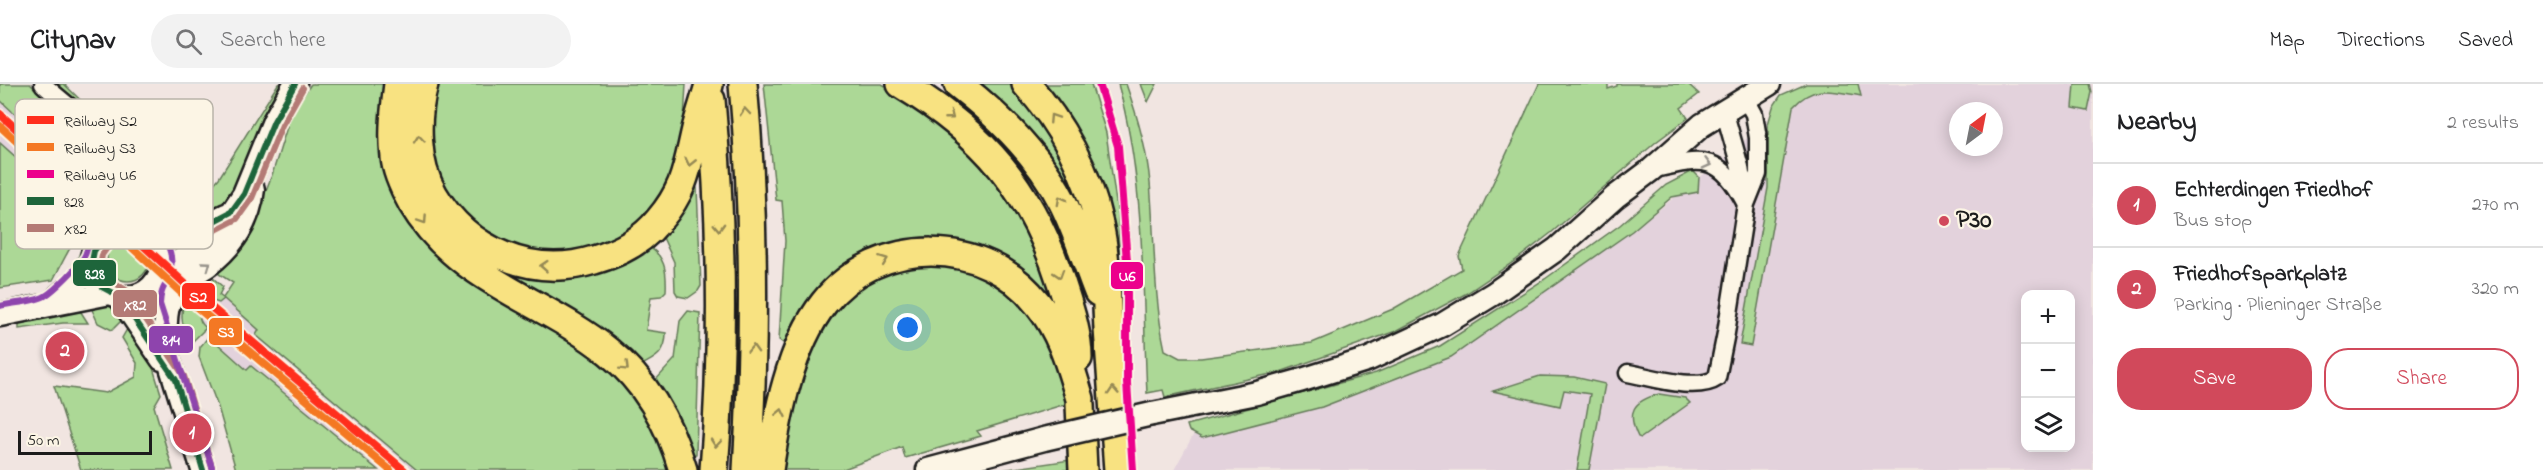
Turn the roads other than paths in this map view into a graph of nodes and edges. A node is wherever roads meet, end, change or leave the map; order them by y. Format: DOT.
graph roads {
  1 [pos="43,84"];
  2 [pos="295,84"];
  3 [pos="398,84"];
  4 [pos="424,84"];
  5 [pos="709,84"];
  6 [pos="743,84"];
  7 [pos="901,84"];
  8 [pos="958,84"];
  9 [pos="1026,84"];
  10 [pos="1769,84"];
  11 [pos="1745,98"];
  12 [pos="60,99"];
  13 [pos="1724,110"];
  14 [pos="1651,170"];
  15 [pos="254,172"];
  16 [pos="1746,204"];
  17 [pos="231,212"];
  18 [pos="213,221"];
  19 [pos="213,239"];
  20 [pos="96,249"];
  21 [pos="158,249"];
  22 [pos="200,249"];
  23 [pos="92,261"];
  24 [pos="156,279"];
  25 [pos="114,295"];
  26 [pos="49,305"];
  27 [pos="1107,312"];
  28 [pos="0,315"];
  29 [pos="166,349"];
  30 [pos="1628,373"];
  31 [pos="176,380"];
  32 [pos="1080,399"];
  33 [pos="203,470"];
  34 [pos="683,470"];
  35 [pos="714,470"];
  36 [pos="747,470"];
  37 [pos="769,470"];
  38 [pos="928,470"];
  39 [pos="1083,470"];
  40 [pos="1118,470"];
  1 -- 12 [label="street"];
  2 -- 15 [label="main road"];
  3 -- 34 [label="highway, one-way"];
  5 -- 4 [label="highway, one-way"];
  5 -- 35 [label="highway, one-way"];
  36 -- 6 [label="highway, one-way"];
  7 -- 32 [label="highway, one-way"];
  27 -- 8 [label="highway, one-way"];
  27 -- 9 [label="highway, one-way"];
  10 -- 11 [label="main road"];
  11 -- 13 [label="main road"];
  11 -- 16 [label="street"];
  13 -- 14 [label="main road"];
  13 -- 16 [label="street"];
  14 -- 16 [label="street, one-way"];
  14 -- 38 [label="main road, bridge"];
  15 -- 17 [label="main road"];
  29 -- 15 [label="main road, one-way"];
  16 -- 30 [label="street"];
  17 -- 18 [label="main road"];
  17 -- 19 [label="main road"];
  20 -- 23 [label="main road"];
  21 -- 24 [label="main road"];
  22 -- 24 [label="main road"];
  23 -- 25 [label="main road"];
  23 -- 26 [label="main road"];
  24 -- 25 [label="main road"];
  24 -- 29 [label="main road"];
  25 -- 26 [label="main road"];
  25 -- 31 [label="main road"];
  26 -- 28 [label="main road"];
  40 -- 27 [label="highway, one-way"];
  29 -- 31 [label="main road"];
  31 -- 33 [label="main road"];
  37 -- 32 [label="highway, one-way"];
  32 -- 39 [label="highway"];
}
